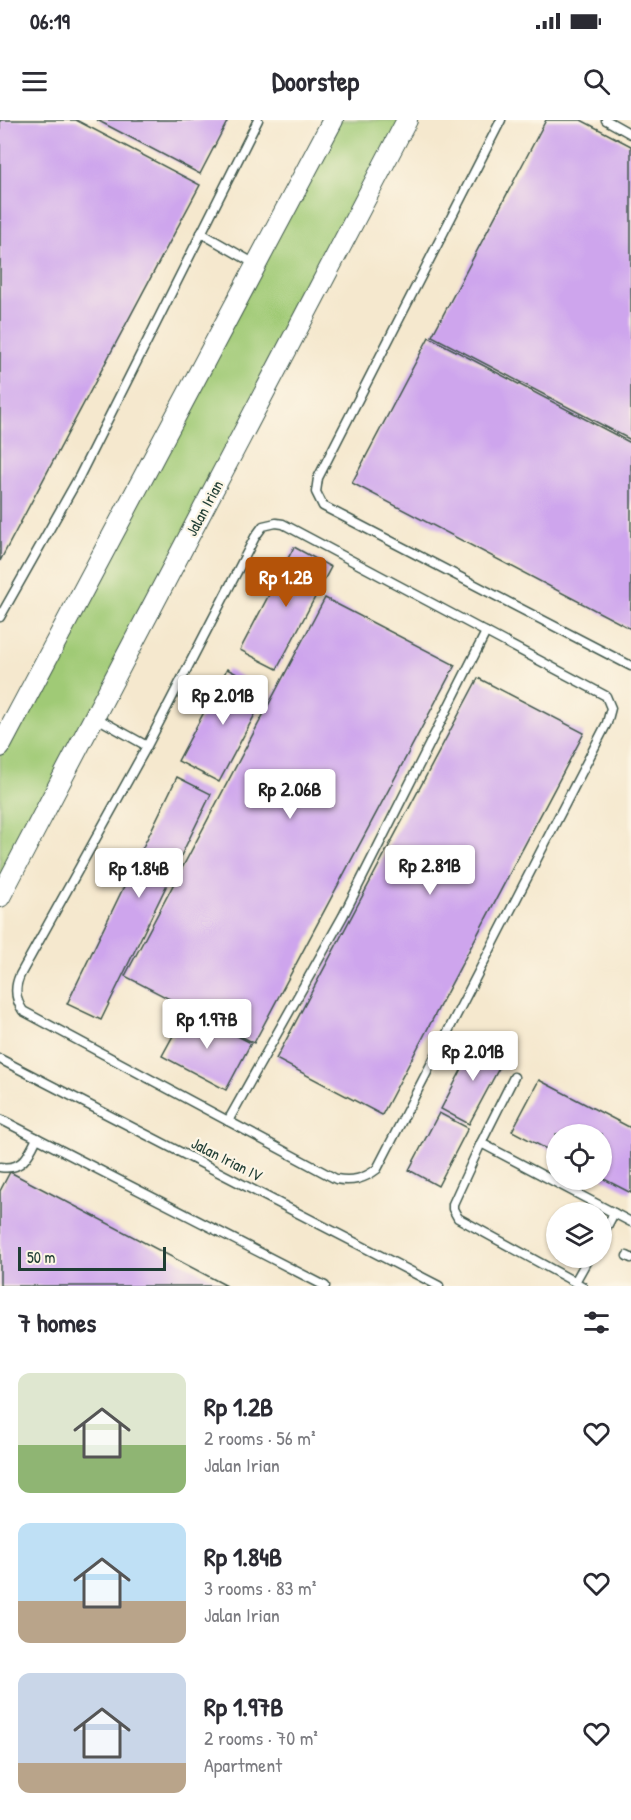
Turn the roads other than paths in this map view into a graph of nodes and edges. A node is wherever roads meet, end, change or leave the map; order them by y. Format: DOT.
graph roads {
  1 [pos="258,120"];
  2 [pos="333,120"];
  3 [pos="407,120"];
  4 [pos="501,120"];
  5 [pos="606,120"];
  6 [pos="631,134"];
  7 [pos="201,233"];
  8 [pos="257,265"];
  9 [pos="0,617"];
  10 [pos="486,632"];
  11 [pos="631,666"];
  12 [pos="95,716"];
  13 [pos="147,746"];
  14 [pos="0,747"];
  15 [pos="0,897"];
  16 [pos="0,1059"];
  17 [pos="514,1077"];
  18 [pos="0,1119"];
  19 [pos="228,1121"];
  20 [pos="37,1138"];
  21 [pos="482,1143"];
  22 [pos="0,1167"];
  23 [pos="614,1213"];
  24 [pos="612,1217"];
  25 [pos="631,1222"];
  26 [pos="585,1268"];
  27 [pos="579,1284"];
  28 [pos="325,1286"];
  29 [pos="440,1286"];
  1 -- 7 [label="lane"];
  2 -- 8 [label="street"];
  3 -- 12 [label="street, Jalan Irian"];
  4 -- 11 [label="lane"];
  5 -- 6 [label="lane"];
  7 -- 8 [label="lane"];
  7 -- 9 [label="lane"];
  8 -- 14 [label="street"];
  10 -- 13 [label="lane"];
  10 -- 19 [label="lane"];
  10 -- 19 [label="lane"];
  12 -- 13 [label="lane"];
  12 -- 15 [label="street, Jalan Irian"];
  13 -- 19 [label="lane"];
  16 -- 29 [label="lane, Jalan Irian IV"];
  17 -- 21 [label="lane"];
  18 -- 20 [label="lane"];
  20 -- 22 [label="lane"];
  20 -- 28 [label="lane"];
  21 -- 23 [label="lane"];
  21 -- 27 [label="lane"];
  23 -- 24 [label="lane"];
  23 -- 25 [label="lane"];
  26 -- 27 [label="lane"];
}
